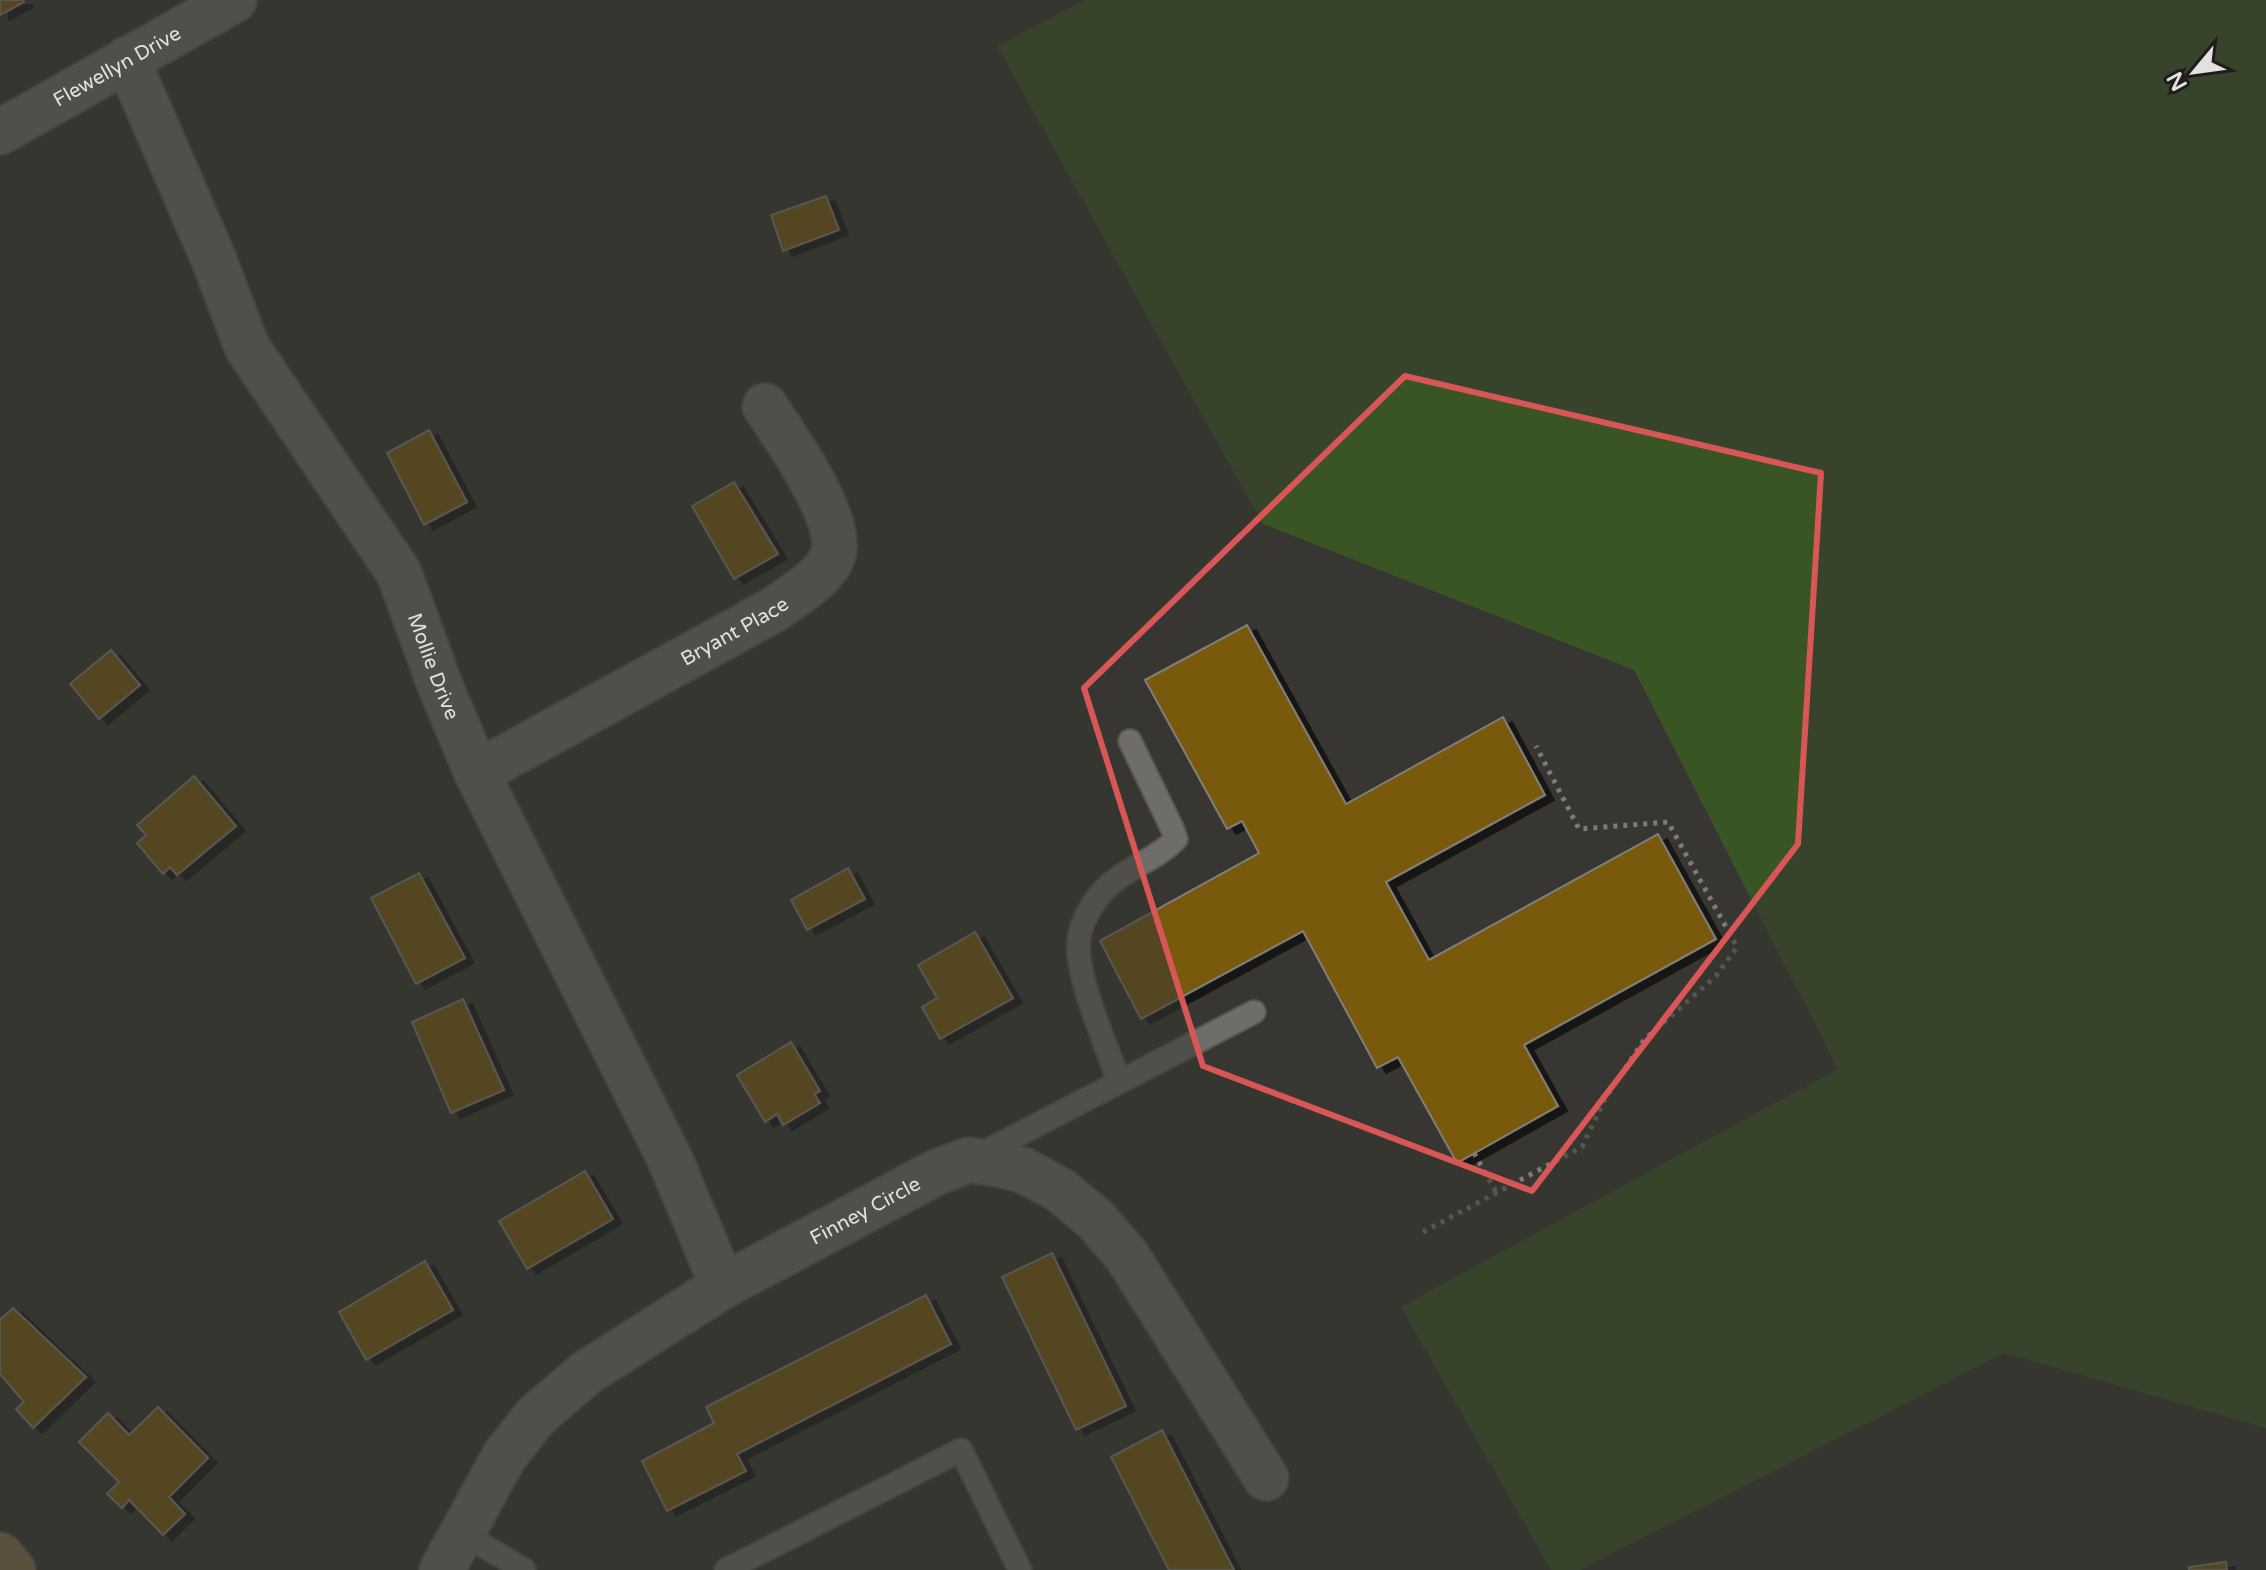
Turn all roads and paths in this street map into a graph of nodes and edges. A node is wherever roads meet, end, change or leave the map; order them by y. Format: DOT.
graph roads {
  1 [pos="234,0"];
  2 [pos="127,59"];
  3 [pos="0,132"];
  4 [pos="765,406"];
  5 [pos="1130,741"];
  6 [pos="1536,746"];
  7 [pos="477,773"];
  8 [pos="1254,1012"];
  9 [pos="1119,1082"];
  10 [pos="1474,1153"];
  11 [pos="969,1160"];
  12 [pos="1496,1192"];
  13 [pos="1423,1232"];
  14 [pos="723,1286"];
  15 [pos="1266,1478"];
  16 [pos="462,1533"];
  17 [pos="0,1555"];
  18 [pos="13,1570"];
  19 [pos="442,1570"];
  20 [pos="524,1570"];
  21 [pos="726,1570"];
  22 [pos="1020,1570"];
  1 -- 2 [label="street, Flewellyn Drive"];
  2 -- 3 [label="street, Flewellyn Drive"];
  2 -- 7 [label="street, Mollie Drive"];
  4 -- 7 [label="street, Bryant Place"];
  5 -- 9 [label="lane"];
  6 -- 12 [label="path"];
  7 -- 14 [label="street, Mollie Drive"];
  8 -- 9 [label="lane"];
  9 -- 11 [label="lane"];
  10 -- 12 [label="path"];
  11 -- 14 [label="street, Finney Circle"];
  11 -- 15 [label="street"];
  12 -- 13 [label="path"];
  14 -- 16 [label="street, Finney Circle"];
  16 -- 19 [label="street, Finney Circle"];
  16 -- 20 [label="lane"];
  17 -- 18 [label="main road"];
  21 -- 22 [label="lane"];
}
